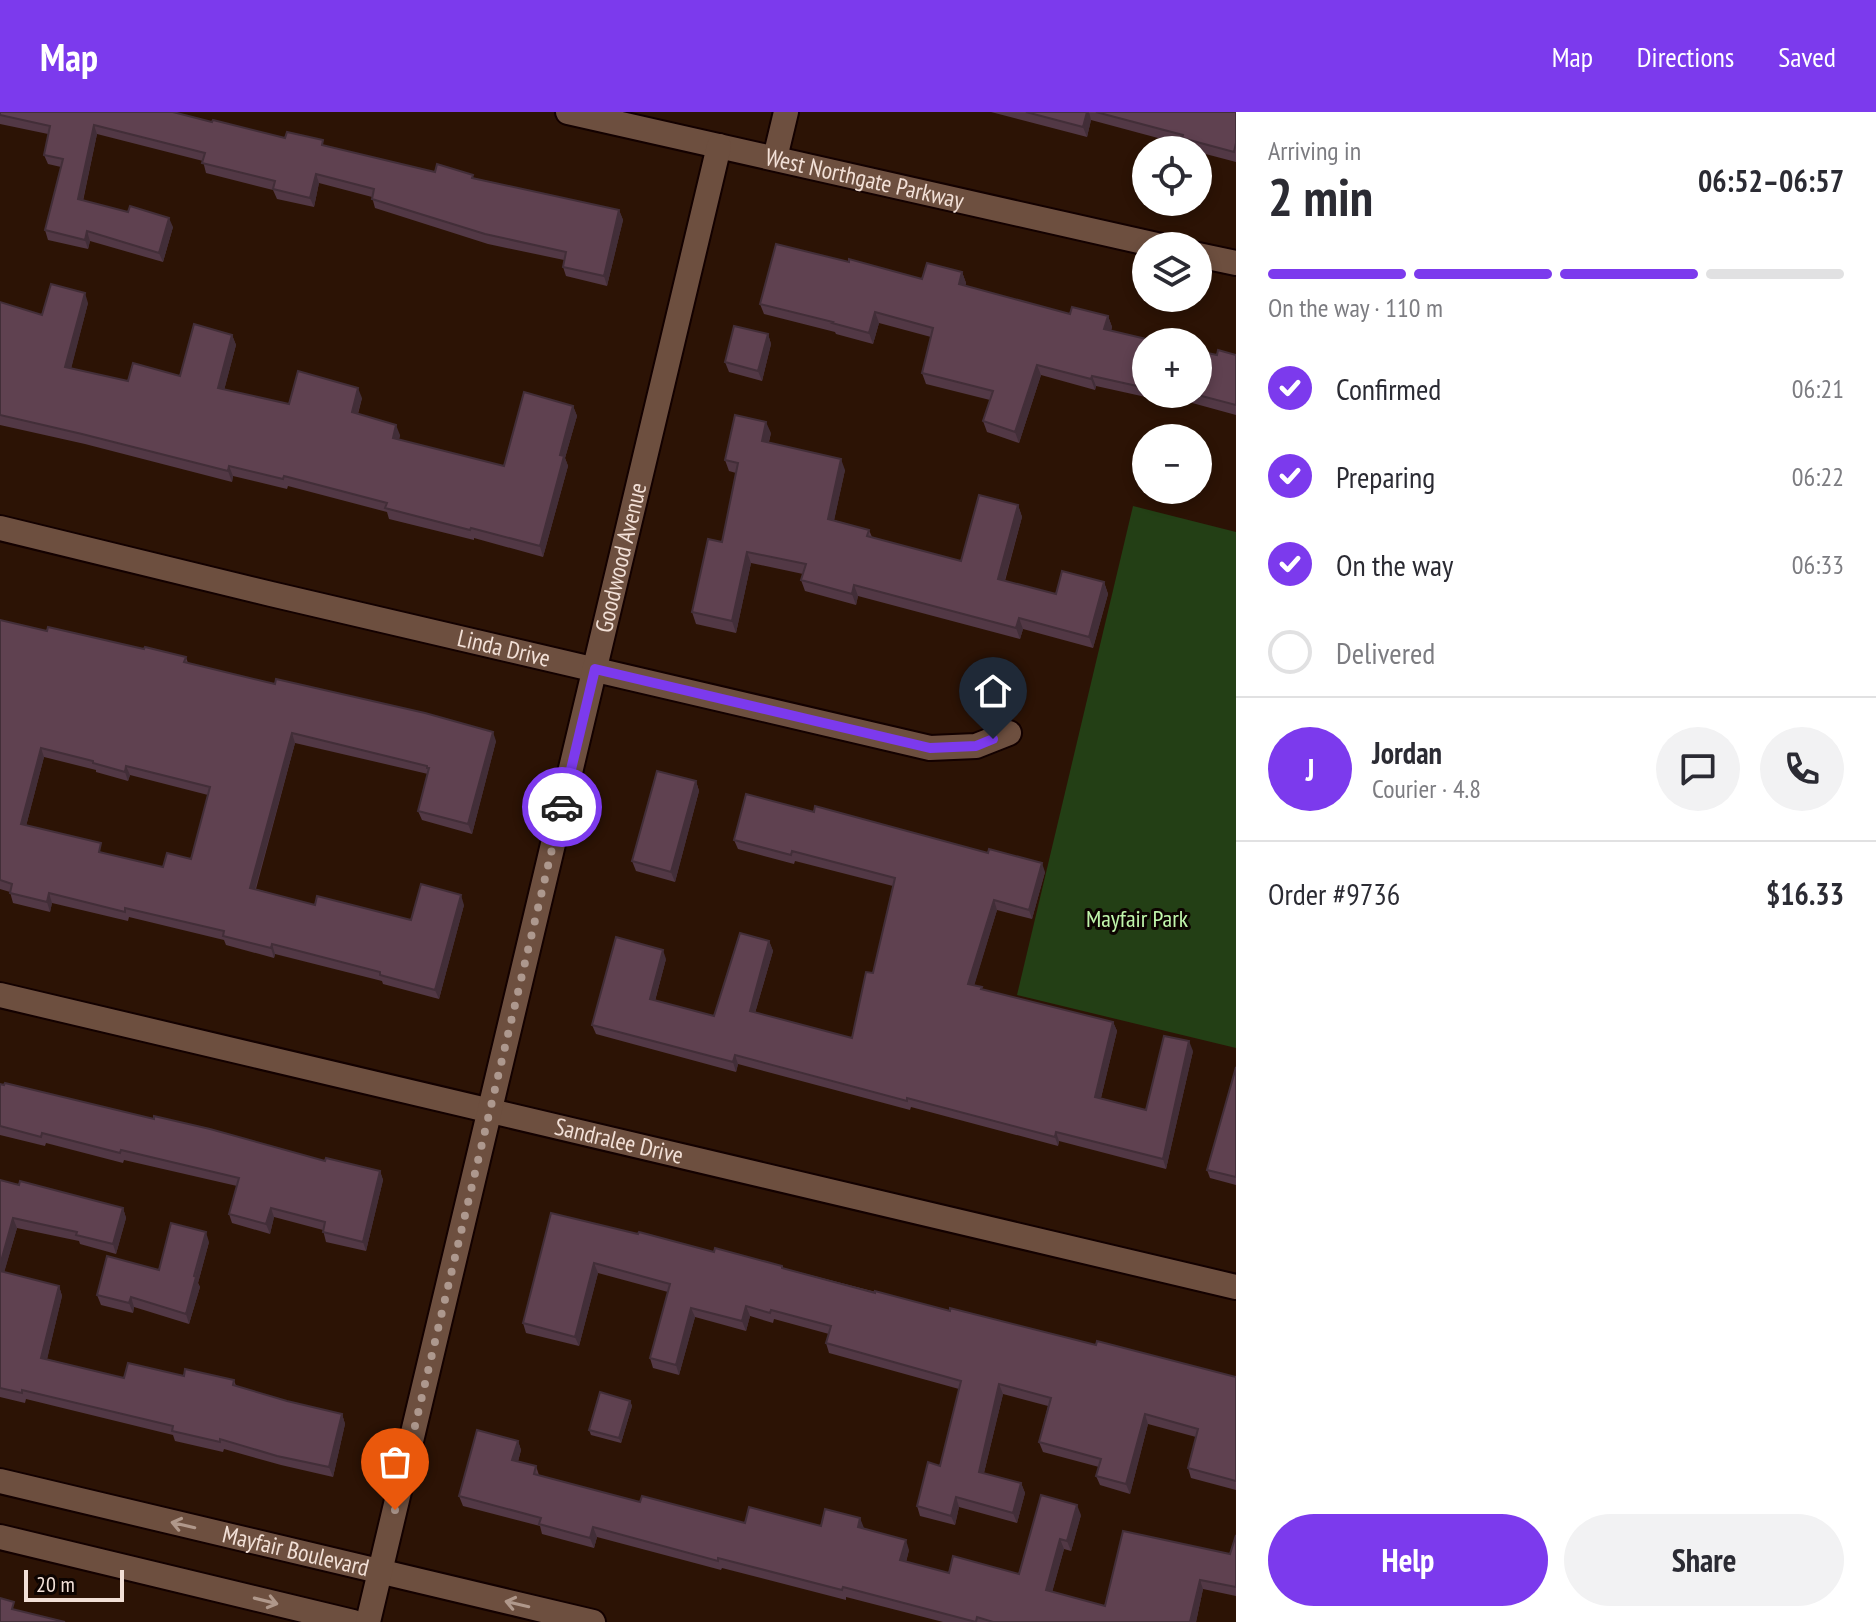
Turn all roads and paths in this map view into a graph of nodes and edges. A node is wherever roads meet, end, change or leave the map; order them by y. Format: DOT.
graph roads {
  1 [pos="568,112"];
  2 [pos="786,112"];
  3 [pos="719,146"];
  4 [pos="775,158"];
  5 [pos="1132,239"];
  6 [pos="1212,258"];
  7 [pos="1236,263"];
  8 [pos="0,528"];
  9 [pos="595,669"];
  10 [pos="1009,733"];
  11 [pos="0,995"];
  12 [pos="490,1110"];
  13 [pos="1236,1287"];
  14 [pos="0,1481"];
  15 [pos="0,1537"];
  16 [pos="380,1572"];
  17 [pos="353,1622"];
  18 [pos="368,1622"];
  19 [pos="593,1622"];
  1 -- 3 [label="street, West Northgate Parkway"];
  2 -- 4 [label="street"];
  3 -- 4 [label="street, West Northgate Parkway"];
  3 -- 9 [label="street, Goodwood Avenue"];
  4 -- 5 [label="street, West Northgate Parkway"];
  6 -- 7 [label="street"];
  8 -- 9 [label="street, Linda Drive"];
  9 -- 10 [label="street, Linda Drive"];
  9 -- 12 [label="street, Goodwood Avenue"];
  11 -- 12 [label="street, Sandralee Drive"];
  12 -- 13 [label="street, Sandralee Drive"];
  12 -- 16 [label="street, Goodwood Avenue"];
  16 -- 14 [label="street, Mayfair Boulevard, one-way"];
  15 -- 17 [label="street, one-way"];
  16 -- 18 [label="street, Goodwood Avenue"];
  19 -- 16 [label="street, Mayfair Boulevard, one-way"];
}
